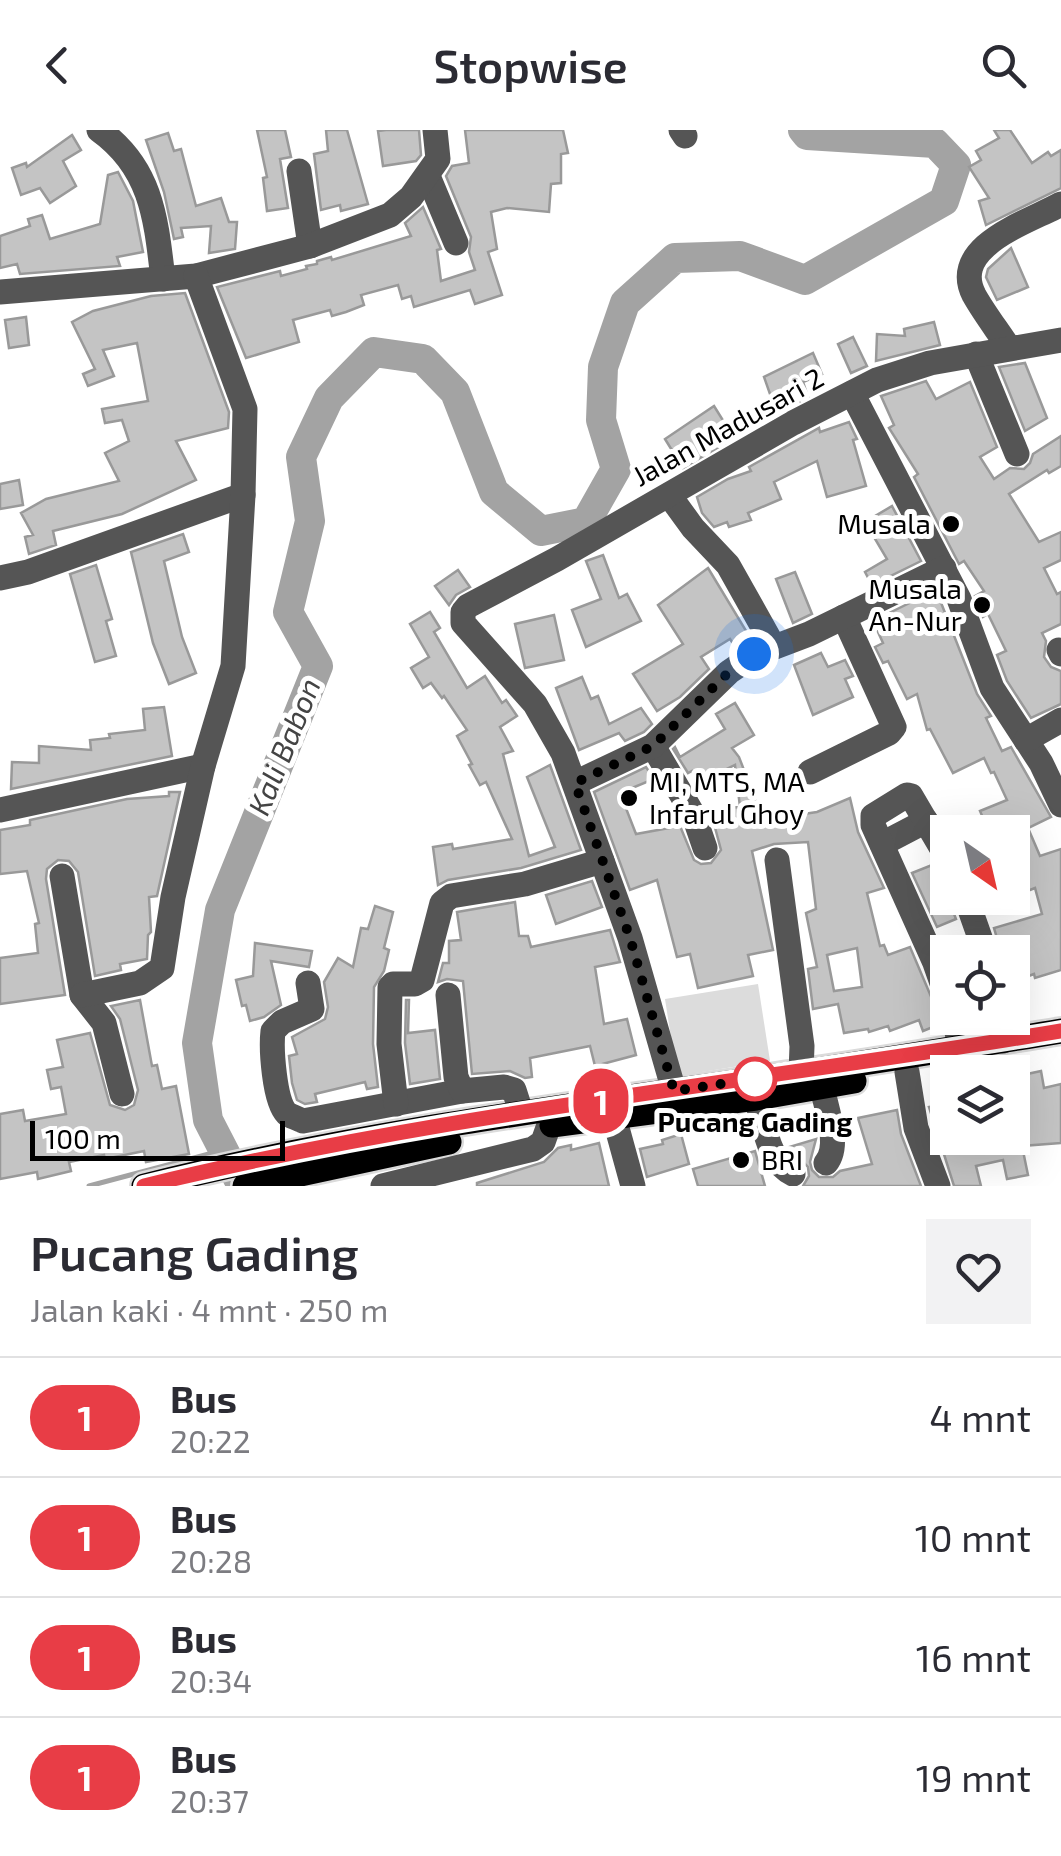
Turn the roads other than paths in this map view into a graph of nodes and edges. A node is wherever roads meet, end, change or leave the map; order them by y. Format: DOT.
graph roads {
  1 [pos="99,130"];
  2 [pos="434,130"];
  3 [pos="299,171"];
  4 [pos="428,176"];
  5 [pos="1061,204"];
  6 [pos="456,242"];
  7 [pos="310,246"];
  8 [pos="196,276"];
  9 [pos="163,279"];
  10 [pos="0,292"];
  11 [pos="1061,340"];
  12 [pos="1009,348"];
  13 [pos="976,354"];
  14 [pos="852,393"];
  15 [pos="1016,454"];
  16 [pos="243,495"];
  17 [pos="669,495"];
  18 [pos="944,568"];
  19 [pos="0,578"];
  20 [pos="844,617"];
  21 [pos="774,647"];
  22 [pos="1061,720"];
  23 [pos="1026,740"];
  24 [pos="653,746"];
  25 [pos="204,766"];
  26 [pos="810,772"];
  27 [pos="575,783"];
  28 [pos="1061,805"];
  29 [pos="0,810"];
  30 [pos="930,828"];
  31 [pos="705,848"];
  32 [pos="602,860"];
  33 [pos="777,860"];
  34 [pos="62,876"];
  35 [pos="930,953"];
  36 [pos="308,983"];
  37 [pos="82,996"];
  38 [pos="448,996"];
  39 [pos="1030,1029"];
  40 [pos="1061,1030"];
  41 [pos="957,1035"];
  42 [pos="987,1035"];
  43 [pos="1061,1046"];
  44 [pos="960,1047"];
  45 [pos="907,1072"];
  46 [pos="812,1080"];
  47 [pos="674,1091"];
  48 [pos="462,1092"];
  49 [pos="122,1094"];
  50 [pos="756,1098"];
  51 [pos="396,1104"];
  52 [pos="521,1112"];
  53 [pos="614,1117"];
  54 [pos="549,1126"];
  55 [pos="331,1156"];
  56 [pos="826,1163"];
  57 [pos="794,1174"];
  58 [pos="147,1185"];
  59 [pos="395,1185"];
  60 [pos="245,1186"];
  61 [pos="633,1186"];
  62 [pos="938,1186"];
  1 -- 9 [label="street"];
  2 -- 4 [label="street"];
  3 -- 7 [label="street"];
  4 -- 6 [label="street"];
  4 -- 7 [label="street"];
  5 -- 12 [label="street"];
  7 -- 8 [label="street"];
  8 -- 9 [label="street"];
  8 -- 16 [label="street"];
  9 -- 10 [label="street"];
  11 -- 12 [label="street, Jalan Madusari 2"];
  12 -- 13 [label="street, Jalan Madusari 2"];
  13 -- 14 [label="street, Jalan Madusari 2"];
  13 -- 15 [label="street"];
  14 -- 17 [label="street, Jalan Madusari 2"];
  14 -- 18 [label="street"];
  16 -- 19 [label="street"];
  16 -- 25 [label="street"];
  17 -- 21 [label="street"];
  17 -- 27 [label="street, Jalan Madusari 2"];
  18 -- 20 [label="street"];
  18 -- 23 [label="street"];
  20 -- 21 [label="street"];
  20 -- 26 [label="street"];
  21 -- 24 [label="street"];
  22 -- 23 [label="street"];
  23 -- 28 [label="street"];
  24 -- 27 [label="street"];
  24 -- 31 [label="street"];
  25 -- 29 [label="street"];
  25 -- 37 [label="street"];
  27 -- 32 [label="street"];
  30 -- 35 [label="street"];
  32 -- 47 [label="street"];
  32 -- 51 [label="street"];
  33 -- 46 [label="street"];
  34 -- 37 [label="street"];
  36 -- 51 [label="street"];
  37 -- 49 [label="street"];
  38 -- 48 [label="street"];
  39 -- 40 [label="main road"];
  41 -- 44 [label="street"];
  42 -- 44 [label="main road"];
  43 -- 45 [label="main road"];
  44 -- 46 [label="main road"];
  45 -- 46 [label="main road"];
  45 -- 62 [label="street"];
  46 -- 47 [label="main road"];
  46 -- 50 [label="main road"];
  46 -- 56 [label="street"];
  47 -- 52 [label="main road"];
  48 -- 51 [label="street"];
  48 -- 52 [label="street"];
  50 -- 53 [label="main road"];
  50 -- 57 [label="street"];
  52 -- 55 [label="main road"];
  53 -- 54 [label="main road"];
  53 -- 61 [label="street"];
  54 -- 55 [label="main road"];
  54 -- 59 [label="street"];
  55 -- 58 [label="main road"];
  55 -- 60 [label="main road"];
}
